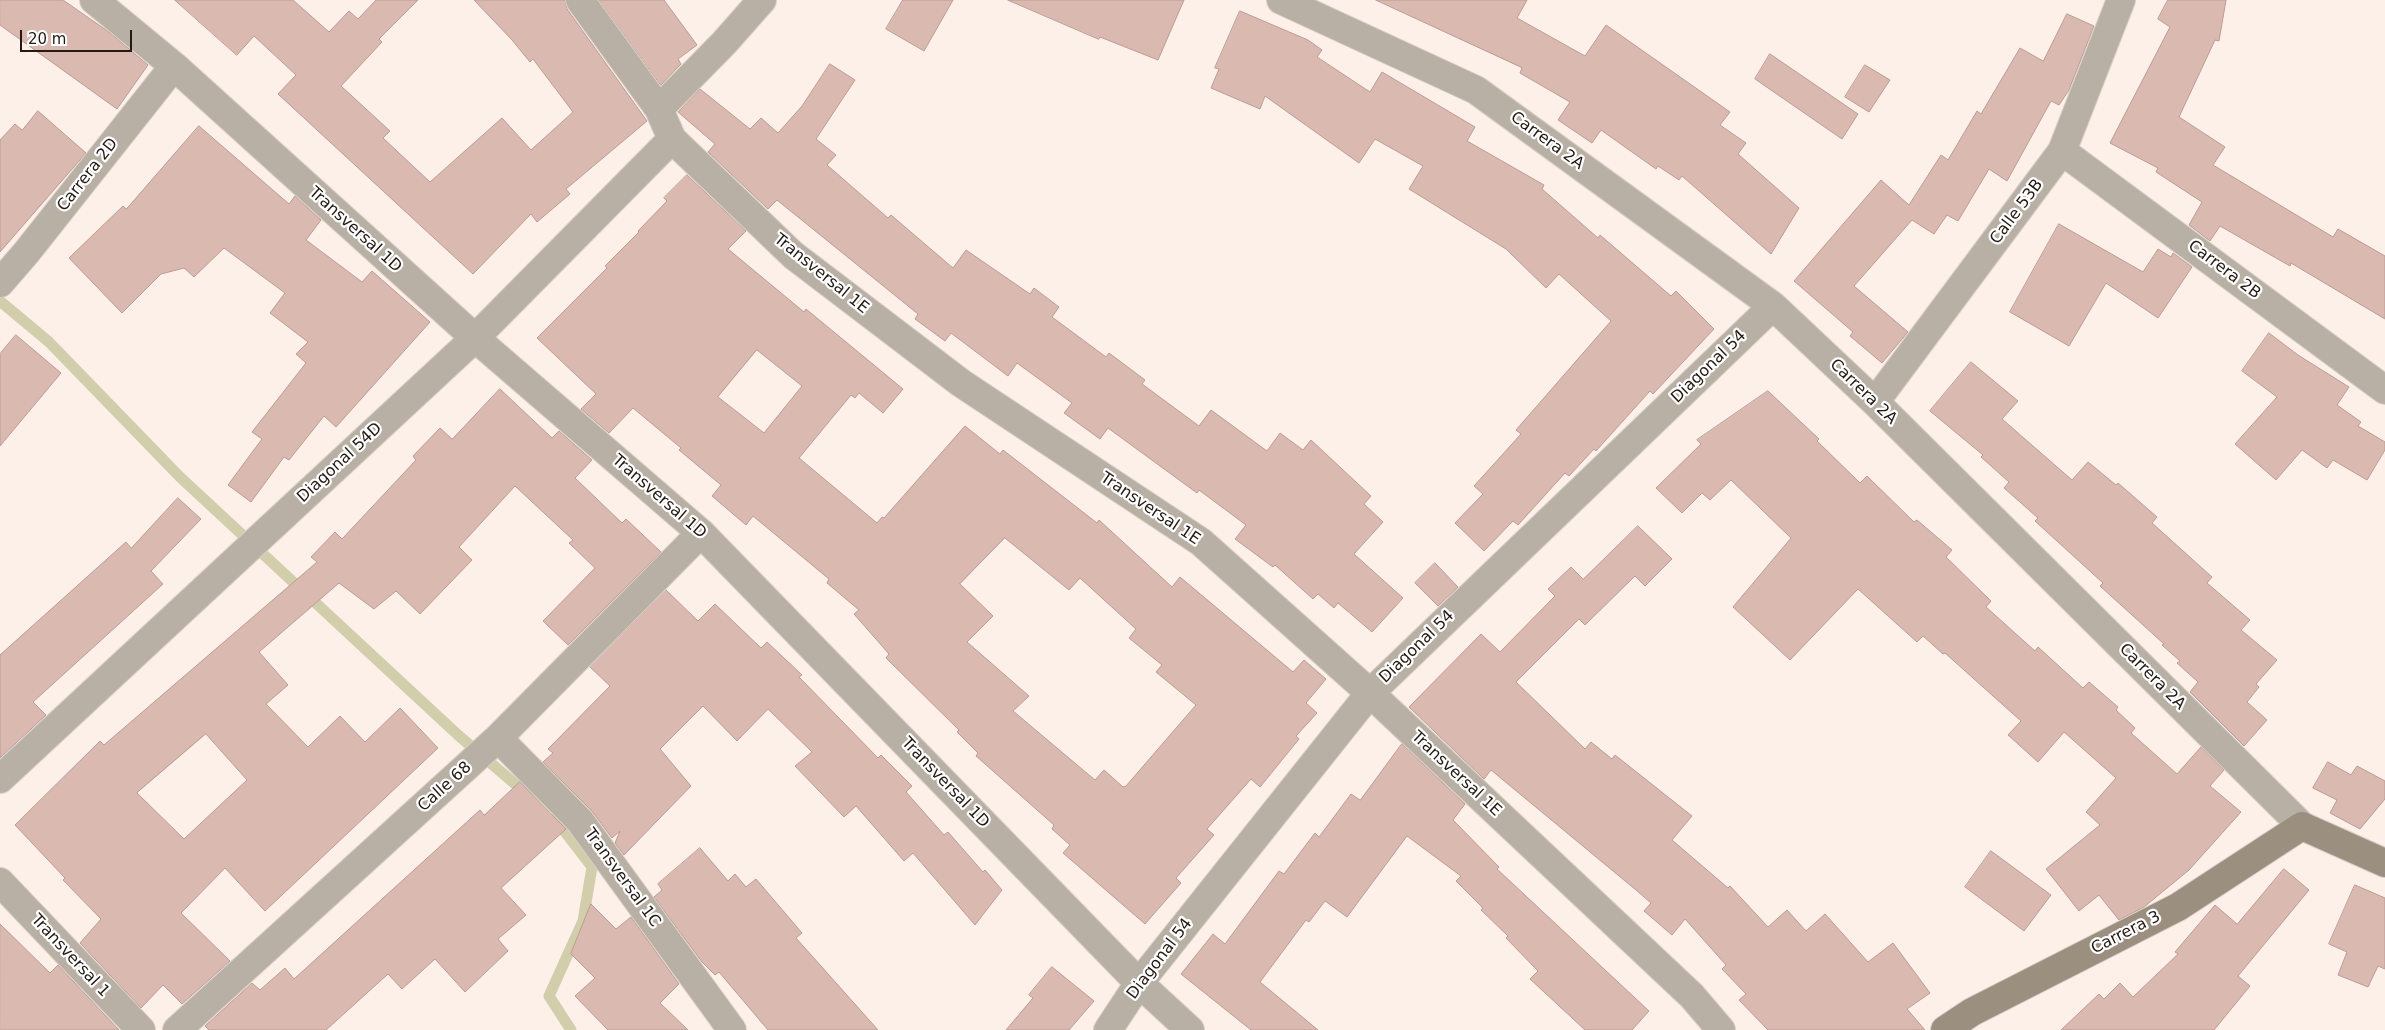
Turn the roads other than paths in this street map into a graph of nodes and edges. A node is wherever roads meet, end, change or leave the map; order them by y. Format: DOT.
graph roads {
  1 [pos="94,0"];
  2 [pos="580,0"];
  3 [pos="762,0"];
  4 [pos="1281,0"];
  5 [pos="2121,0"];
  6 [pos="174,66"];
  7 [pos="659,109"];
  8 [pos="672,139"];
  9 [pos="2062,151"];
  10 [pos="0,283"];
  11 [pos="1773,306"];
  12 [pos="475,338"];
  13 [pos="2385,390"];
  14 [pos="1875,402"];
  15 [pos="701,533"];
  16 [pos="1370,693"];
  17 [pos="493,742"];
  18 [pos="0,779"];
  19 [pos="2302,826"];
  20 [pos="2385,862"];
  21 [pos="0,882"];
  22 [pos="1140,983"];
  23 [pos="140,1030"];
  24 [pos="177,1030"];
  25 [pos="732,1030"];
  26 [pos="1108,1030"];
  27 [pos="1190,1030"];
  28 [pos="1721,1030"];
  29 [pos="1945,1030"];
  1 -- 6 [label="street, Transversal 1D"];
  2 -- 7 [label="street, Transversal 1E"];
  3 -- 7 [label="street"];
  4 -- 11 [label="street, Carrera 2A"];
  5 -- 9 [label="street, Calle 53B"];
  6 -- 10 [label="street, Carrera 2D"];
  6 -- 12 [label="street, Transversal 1D"];
  7 -- 8 [label="street, Transversal 1E"];
  8 -- 12 [label="street, Diagonal 54D"];
  8 -- 16 [label="street, Transversal 1E"];
  9 -- 13 [label="street, Carrera 2B"];
  9 -- 14 [label="street, Calle 53B"];
  11 -- 14 [label="street, Carrera 2A"];
  11 -- 16 [label="street, Diagonal 54"];
  12 -- 15 [label="street, Transversal 1D"];
  12 -- 18 [label="street, Diagonal 54D"];
  14 -- 19 [label="street, Carrera 2A"];
  15 -- 17 [label="street, Calle 68"];
  15 -- 22 [label="street, Transversal 1D"];
  16 -- 22 [label="street, Diagonal 54"];
  16 -- 28 [label="street, Transversal 1E"];
  17 -- 24 [label="street, Calle 68"];
  17 -- 25 [label="street, Transversal 1C"];
  19 -- 20 [label="street, Carrera 2A"];
  19 -- 29 [label="street, Carrera 3"];
  21 -- 23 [label="street, Transversal 1"];
  22 -- 26 [label="street, Diagonal 54"];
  22 -- 27 [label="street, Transversal 1D"];
}
